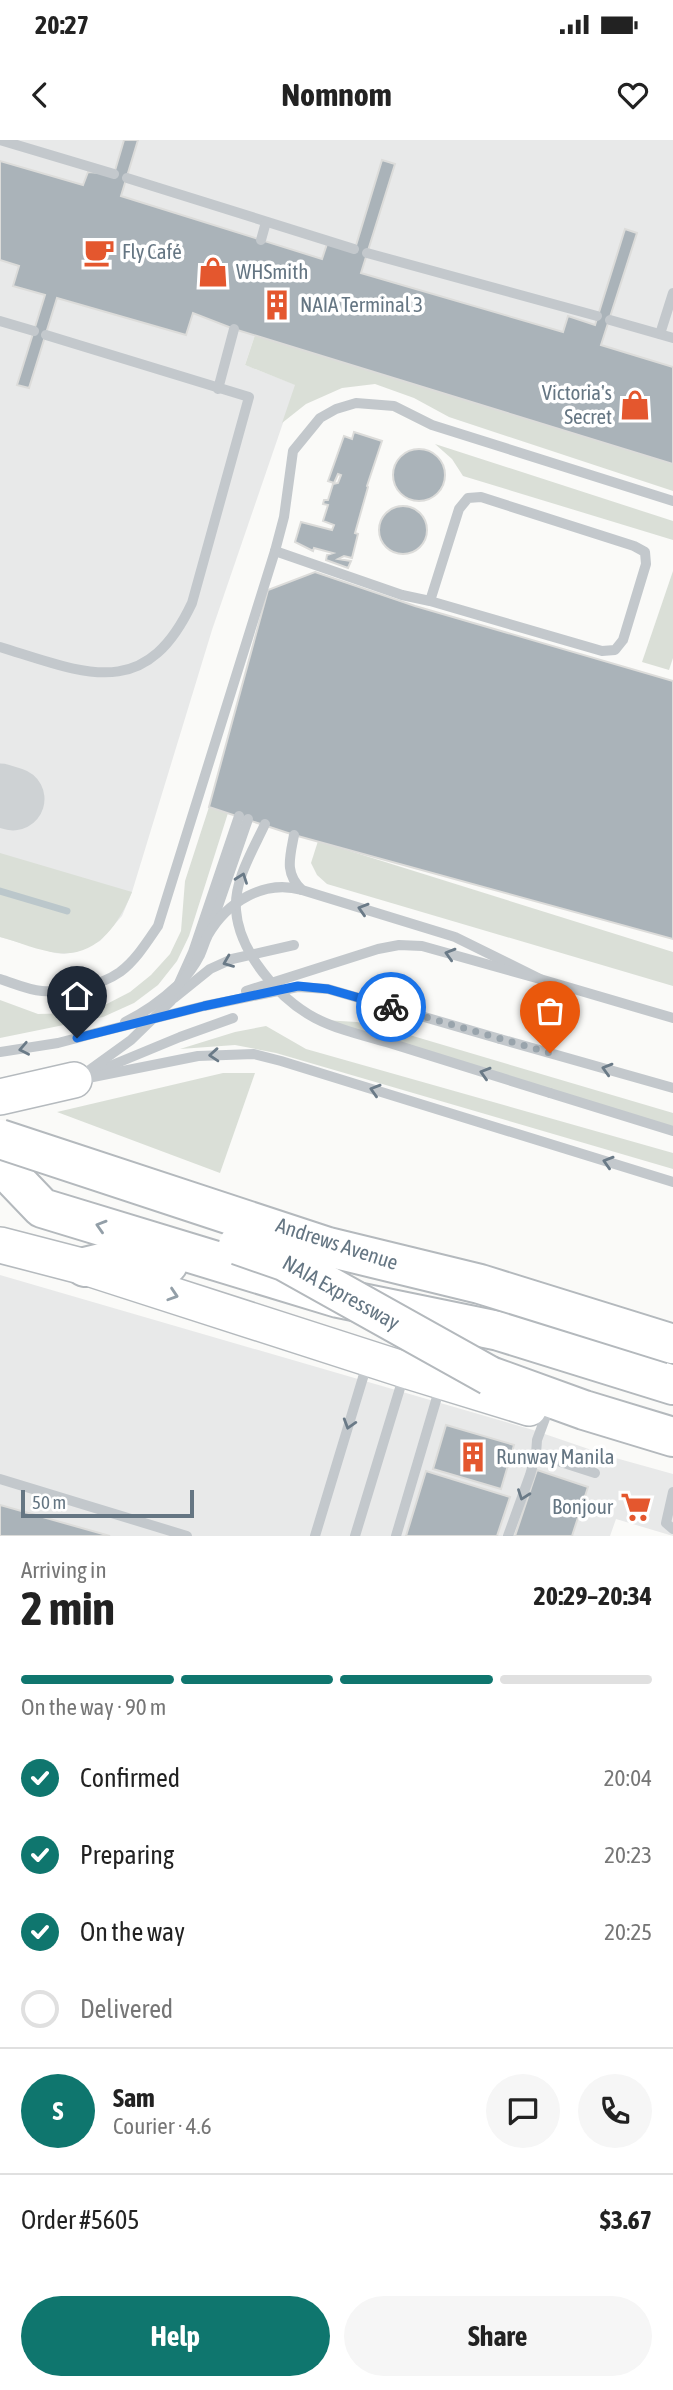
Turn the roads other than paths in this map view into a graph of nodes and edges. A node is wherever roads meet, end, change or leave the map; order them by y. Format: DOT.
graph roads {
  1 [pos="0,140"];
  2 [pos="114,174"];
  3 [pos="127,178"];
  4 [pos="266,222"];
  5 [pos="261,240"];
  6 [pos="354,249"];
  7 [pos="367,253"];
  8 [pos="673,293"];
  9 [pos="597,316"];
  10 [pos="610,320"];
  11 [pos="0,321"];
  12 [pos="234,329"];
  13 [pos="33,331"];
  14 [pos="660,334"];
  15 [pos="46,335"];
  16 [pos="673,338"];
  17 [pos="218,389"];
  18 [pos="673,500"];
  19 [pos="275,551"];
  20 [pos="430,601"];
  21 [pos="0,646"];
  22 [pos="265,824"];
  23 [pos="295,835"];
  24 [pos="302,890"];
  25 [pos="209,934"];
  26 [pos="294,945"];
  27 [pos="0,979"];
  28 [pos="540,979"];
  29 [pos="171,1000"];
  30 [pos="204,1006"];
  31 [pos="233,1018"];
  32 [pos="673,1018"];
  33 [pos="96,1033"];
  34 [pos="0,1052"];
  35 [pos="74,1080"];
  36 [pos="673,1088"];
  37 [pos="0,1097"];
  38 [pos="673,1131"];
  39 [pos="0,1136"];
  40 [pos="0,1165"];
  41 [pos="673,1182"];
  42 [pos="0,1245"];
  43 [pos="85,1267"];
  44 [pos="496,1340"];
  45 [pos="673,1344"];
  46 [pos="673,1354"];
  47 [pos="369,1359"];
  48 [pos="405,1370"];
  49 [pos="441,1381"];
  50 [pos="673,1385"];
  51 [pos="673,1406"];
  52 [pos="547,1413"];
  53 [pos="673,1437"];
  54 [pos="673,1452"];
  55 [pos="536,1454"];
  56 [pos="595,1473"];
  57 [pos="0,1479"];
  58 [pos="673,1492"];
  59 [pos="673,1529"];
  60 [pos="187,1536"];
  61 [pos="315,1536"];
  62 [pos="355,1536"];
  63 [pos="396,1536"];
  64 [pos="508,1536"];
  1 -- 2 [label="lane"];
  3 -- 4 [label="lane"];
  4 -- 5 [label="lane"];
  4 -- 6 [label="lane"];
  7 -- 9 [label="lane"];
  8 -- 14 [label="lane"];
  10 -- 14 [label="lane"];
  11 -- 13 [label="lane"];
  12 -- 17 [label="lane"];
  14 -- 16 [label="lane"];
  15 -- 17 [label="lane"];
  17 -- 21 [label="lane"];
  18 -- 19 [label="lane"];
  19 -- 20 [label="lane"];
  19 -- 27 [label="lane"];
  20 -- 20 [label="lane"];
  38 -- 22 [label="lane, one-way, bridge"];
  23 -- 24 [label="lane"];
  24 -- 25 [label="lane, bridge"];
  28 -- 24 [label="lane, one-way, bridge"];
  25 -- 29 [label="lane, bridge"];
  25 -- 33 [label="lane, bridge"];
  26 -- 29 [label="lane, one-way"];
  28 -- 30 [label="lane, one-way, bridge"];
  28 -- 32 [label="lane"];
  29 -- 35 [label="lane"];
  30 -- 33 [label="lane, bridge"];
  36 -- 30 [label="lane, one-way, bridge"];
  31 -- 35 [label="lane"];
  33 -- 34 [label="lane, one-way"];
  35 -- 37 [label="main road"];
  41 -- 35 [label="lane, one-way"];
  39 -- 45 [label="highway, NAIA Expressway, bridge"];
  39 -- 46 [label="main road, Andrews Avenue"];
  44 -- 40 [label="highway, one-way"];
  40 -- 53 [label="highway, NAIA Expressway, bridge"];
  42 -- 43 [label="main road"];
  43 -- 44 [label="highway"];
  43 -- 47 [label="main road, one-way"];
  44 -- 50 [label="highway"];
  44 -- 51 [label="highway"];
  47 -- 48 [label="main road"];
  47 -- 61 [label="lane, one-way"];
  48 -- 49 [label="main road"];
  48 -- 62 [label="lane"];
  49 -- 52 [label="main road"];
  49 -- 63 [label="lane"];
  52 -- 54 [label="main road"];
  52 -- 55 [label="lane"];
  55 -- 56 [label="lane"];
  55 -- 64 [label="lane, one-way"];
  57 -- 60 [label="lane"];
  58 -- 59 [label="lane"];
}
